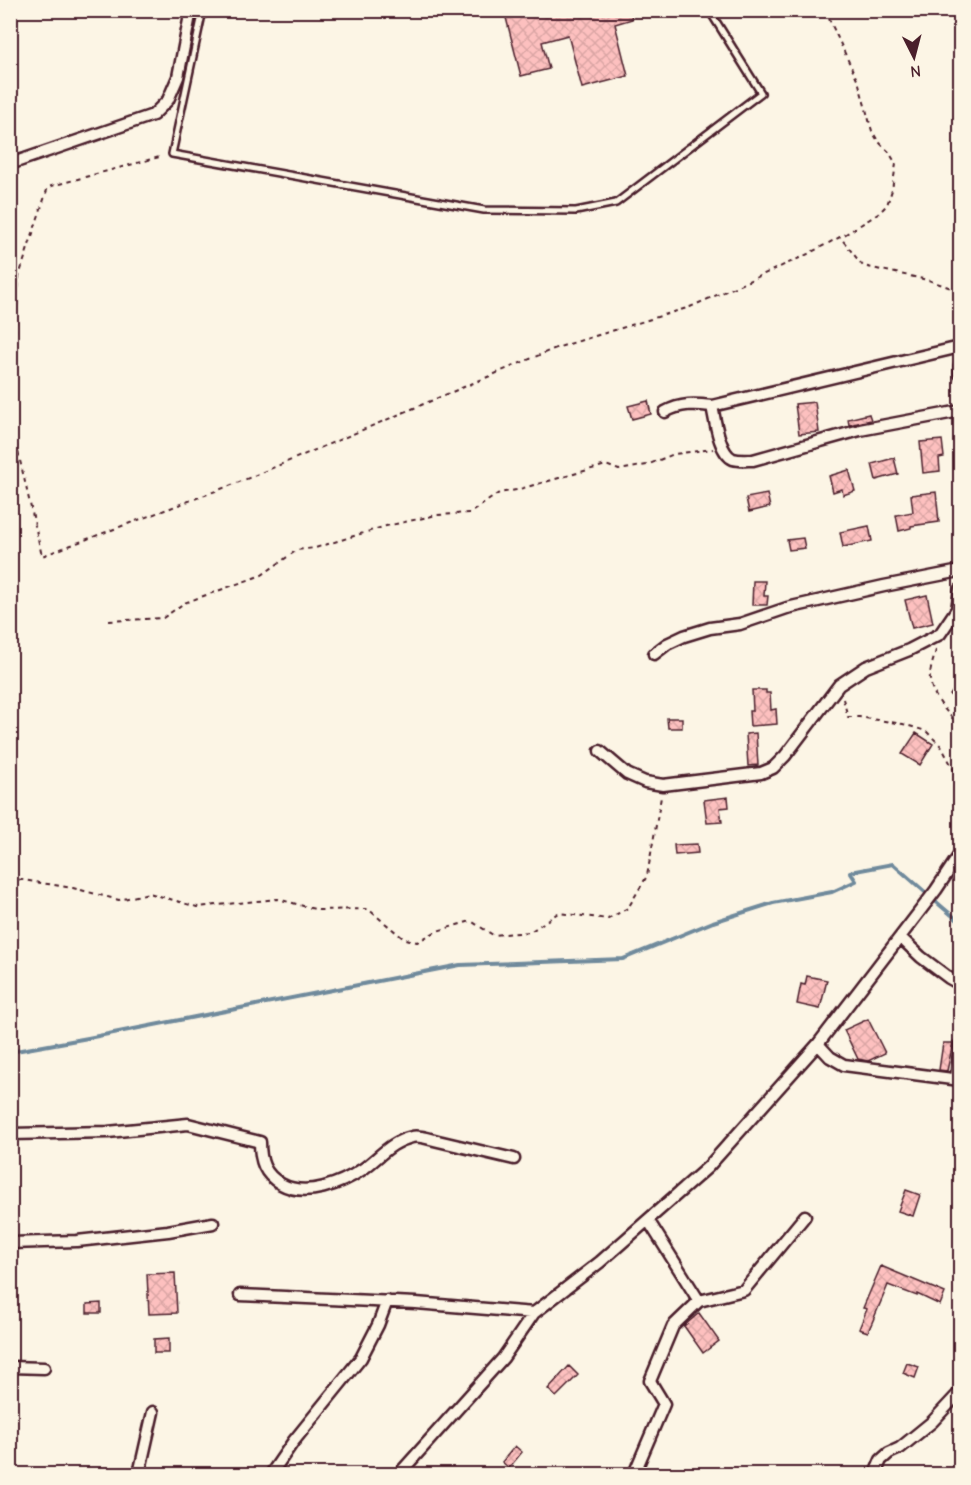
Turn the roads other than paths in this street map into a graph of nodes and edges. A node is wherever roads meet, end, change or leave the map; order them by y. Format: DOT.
graph roads {
  1 [pos="191,10"];
  2 [pos="204,10"];
  3 [pos="709,10"];
  4 [pos="10,164"];
  5 [pos="960,347"];
  6 [pos="960,366"];
  7 [pos="960,374"];
  8 [pos="712,406"];
  9 [pos="960,411"];
  10 [pos="666,412"];
  11 [pos="960,571"];
  12 [pos="960,590"];
  13 [pos="654,654"];
  14 [pos="600,751"];
  15 [pos="960,854"];
  16 [pos="900,937"];
  17 [pos="960,984"];
  18 [pos="818,1044"];
  19 [pos="960,1044"];
  20 [pos="958,1080"];
  21 [pos="10,1134"];
  22 [pos="514,1159"];
  23 [pos="805,1216"];
  24 [pos="648,1220"];
  25 [pos="213,1223"];
  26 [pos="10,1243"];
  27 [pos="240,1295"];
  28 [pos="387,1301"];
  29 [pos="699,1301"];
  30 [pos="534,1313"];
  31 [pos="10,1367"];
  32 [pos="44,1368"];
  33 [pos="960,1392"];
  34 [pos="153,1412"];
  35 [pos="139,1474"];
  36 [pos="271,1474"];
  37 [pos="399,1474"];
  38 [pos="634,1474"];
  39 [pos="875,1474"];
  1 -- 4 [label="street"];
  2 -- 3 [label="lane"];
  5 -- 8 [label="street"];
  6 -- 7 [label="street"];
  8 -- 9 [label="street"];
  8 -- 10 [label="street"];
  11 -- 13 [label="street"];
  12 -- 14 [label="street"];
  15 -- 16 [label="street"];
  16 -- 17 [label="street"];
  16 -- 18 [label="street"];
  18 -- 20 [label="street"];
  18 -- 24 [label="street"];
  19 -- 20 [label="street"];
  21 -- 22 [label="street"];
  23 -- 29 [label="street"];
  24 -- 29 [label="street"];
  24 -- 30 [label="street"];
  25 -- 26 [label="street"];
  27 -- 28 [label="street"];
  28 -- 30 [label="street"];
  28 -- 36 [label="street"];
  29 -- 38 [label="street"];
  30 -- 37 [label="street"];
  31 -- 32 [label="street"];
  33 -- 39 [label="street"];
  34 -- 35 [label="street"];
}
